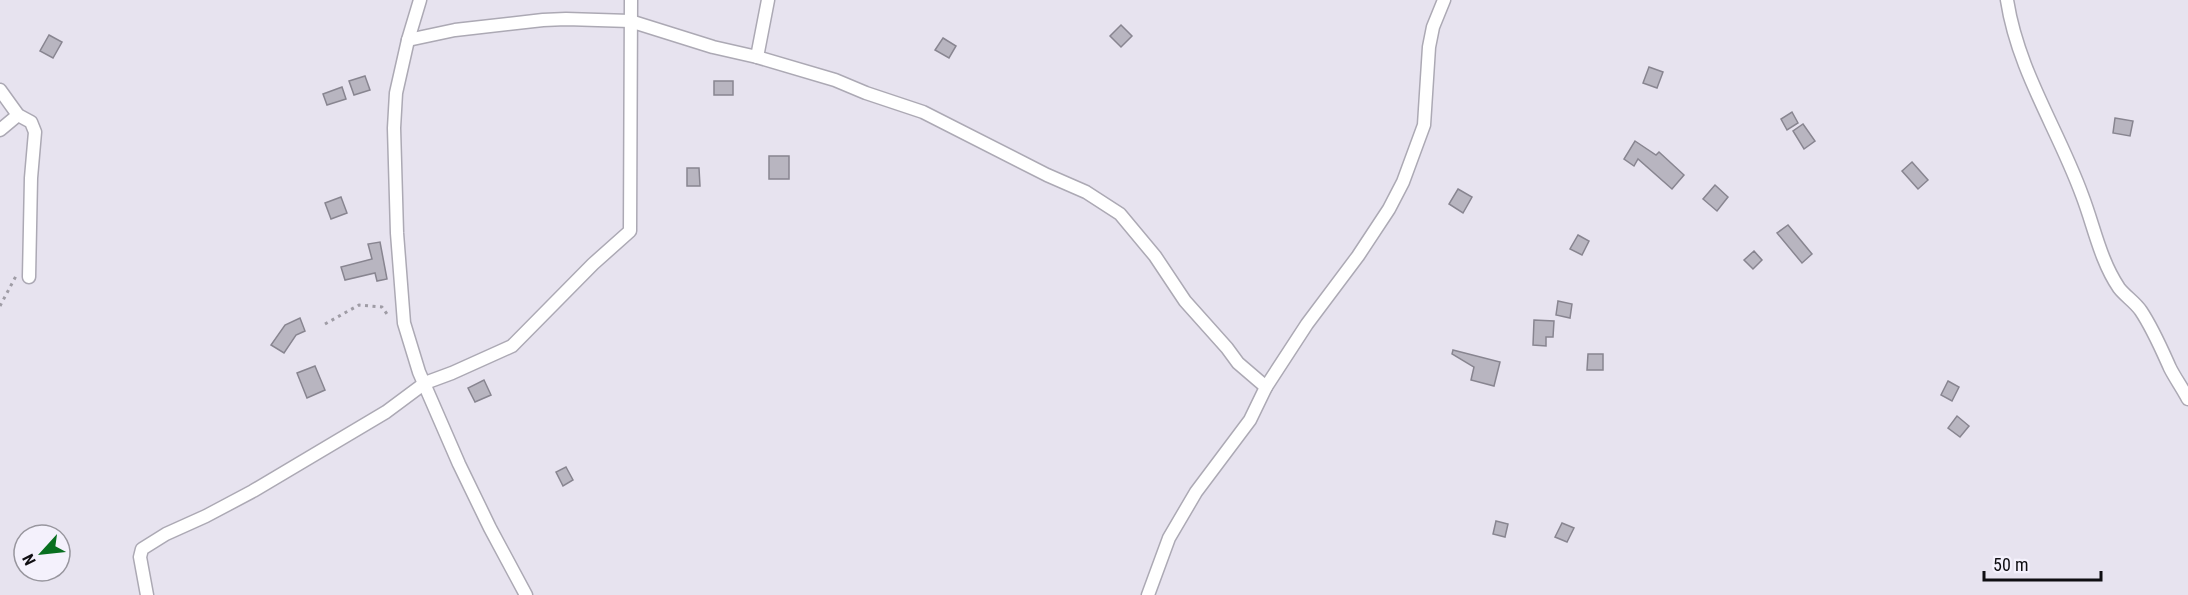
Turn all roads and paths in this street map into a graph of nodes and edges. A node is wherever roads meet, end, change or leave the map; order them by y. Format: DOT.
graph roads {
  1 [pos="420,0"];
  2 [pos="631,0"];
  3 [pos="768,0"];
  4 [pos="1444,0"];
  5 [pos="2007,0"];
  6 [pos="630,21"];
  7 [pos="408,40"];
  8 [pos="757,57"];
  9 [pos="0,90"];
  10 [pos="18,115"];
  11 [pos="0,130"];
  12 [pos="29,258"];
  13 [pos="29,277"];
  14 [pos="0,306"];
  15 [pos="389,316"];
  16 [pos="325,324"];
  17 [pos="426,383"];
  18 [pos="1266,387"];
  19 [pos="2188,399"];
  20 [pos="147,595"];
  21 [pos="526,595"];
  22 [pos="1148,595"];
  1 -- 7 [label="street"];
  2 -- 6 [label="street"];
  3 -- 8 [label="street"];
  4 -- 18 [label="street"];
  5 -- 19 [label="street"];
  6 -- 7 [label="street"];
  6 -- 8 [label="street"];
  6 -- 17 [label="street"];
  7 -- 17 [label="street"];
  8 -- 18 [label="street"];
  9 -- 10 [label="street"];
  10 -- 11 [label="street"];
  10 -- 12 [label="street"];
  12 -- 13 [label="street"];
  12 -- 14 [label="path"];
  15 -- 16 [label="path"];
  17 -- 20 [label="street"];
  17 -- 21 [label="street"];
  18 -- 22 [label="street"];
}
